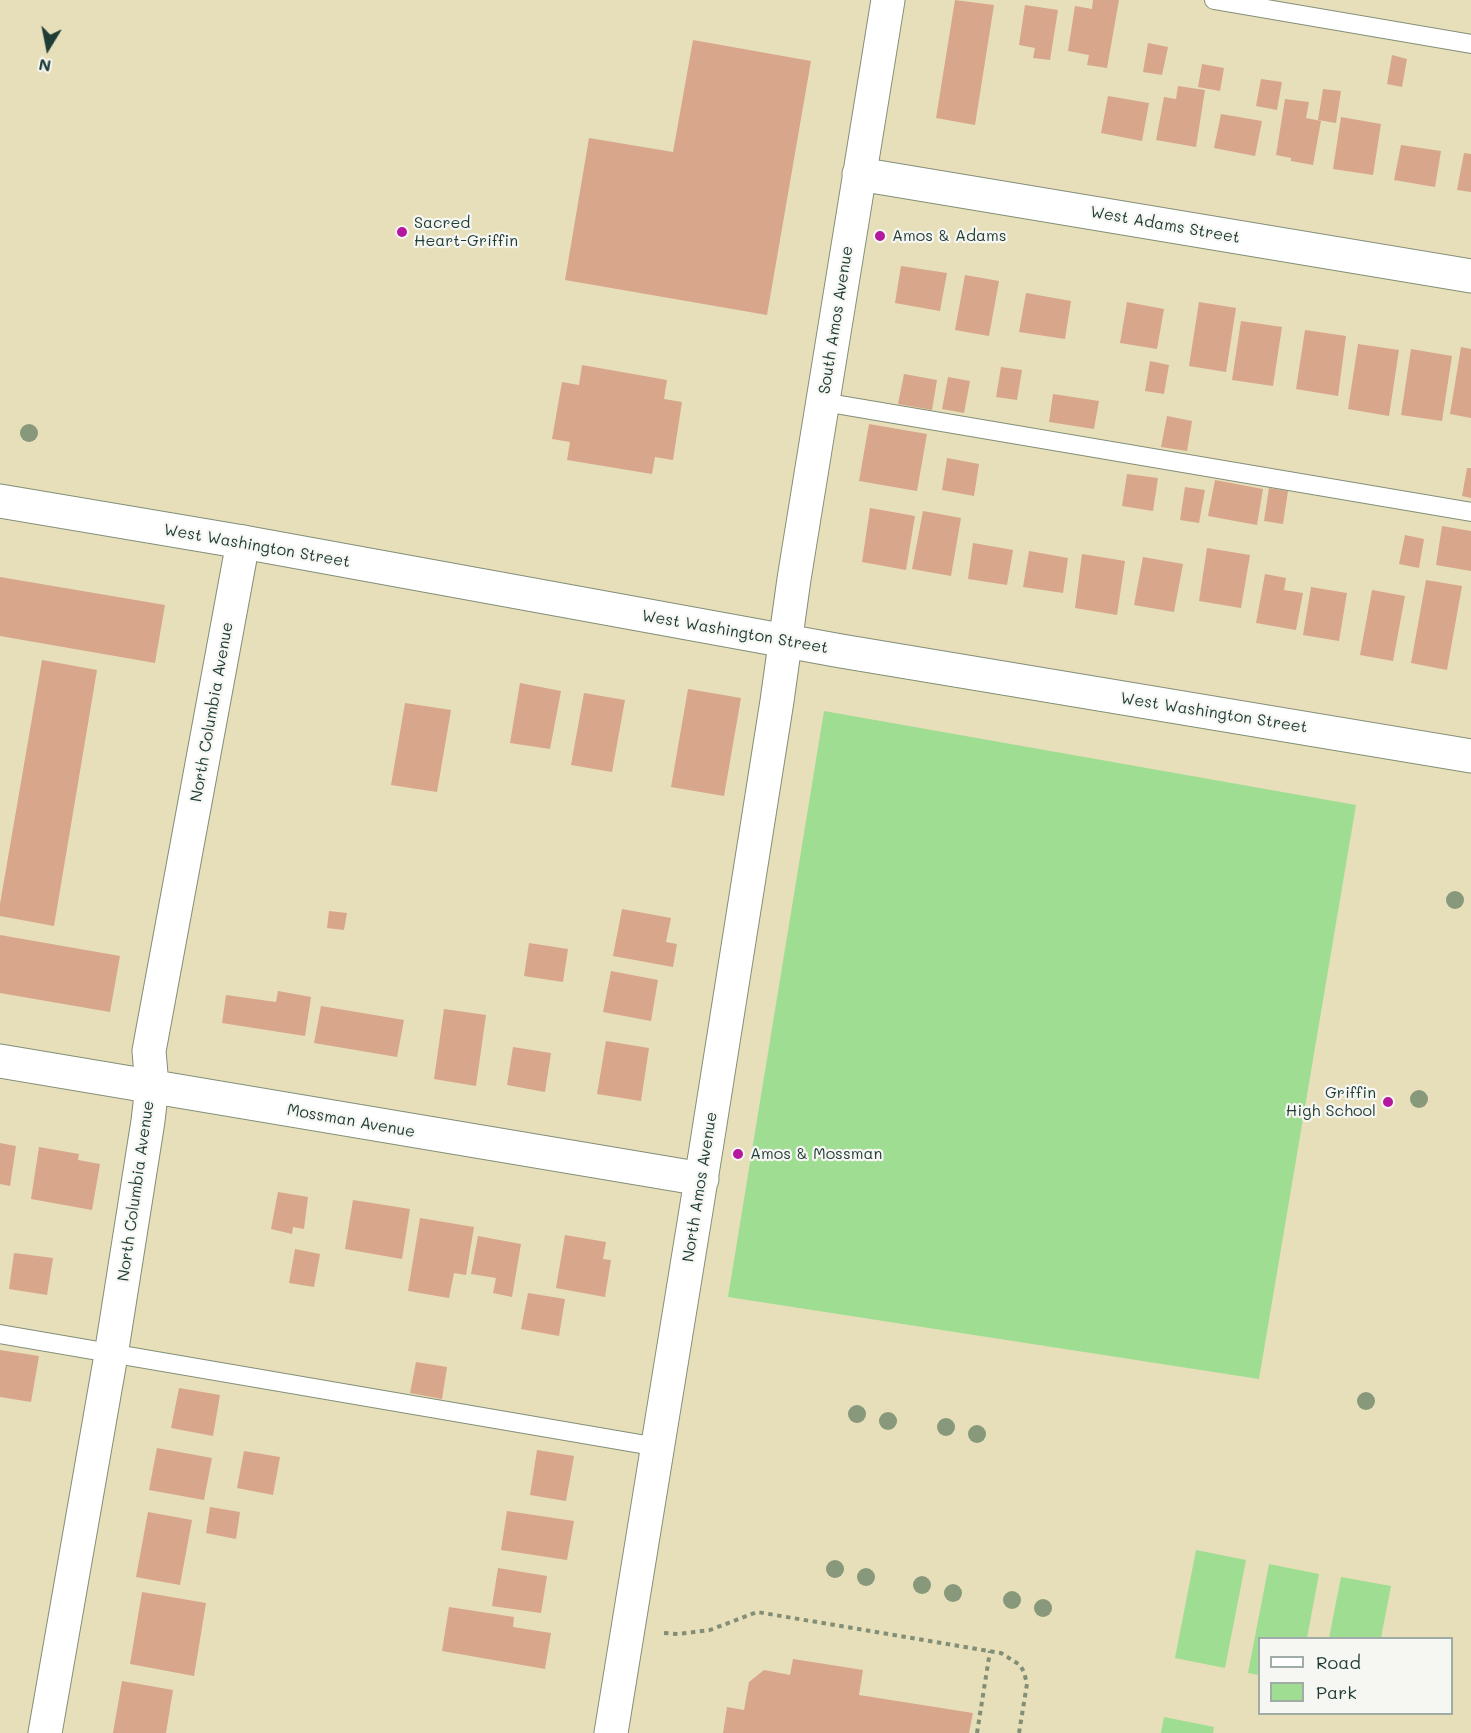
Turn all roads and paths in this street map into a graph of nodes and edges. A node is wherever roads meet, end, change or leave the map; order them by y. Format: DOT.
graph roads {
  1 [pos="888,0"];
  2 [pos="1214,0"];
  3 [pos="1471,44"];
  4 [pos="860,174"];
  5 [pos="1471,276"];
  6 [pos="823,402"];
  7 [pos="0,501"];
  8 [pos="1471,512"];
  9 [pos="243,542"];
  10 [pos="786,641"];
  11 [pos="1471,756"];
  12 [pos="0,1061"];
  13 [pos="152,1086"];
  14 [pos="702,1179"];
  15 [pos="0,1335"];
  16 [pos="111,1355"];
  17 [pos="658,1447"];
  18 [pos="664,1633"];
  19 [pos="990,1651"];
  20 [pos="45,1733"];
  21 [pos="611,1733"];
  22 [pos="977,1733"];
  23 [pos="1019,1733"];
  1 -- 4 [label="street, South Amos Avenue"];
  2 -- 3 [label="lane"];
  4 -- 5 [label="street, West Adams Street"];
  4 -- 6 [label="street, South Amos Avenue"];
  6 -- 8 [label="lane"];
  6 -- 10 [label="street, South Amos Avenue"];
  7 -- 9 [label="street, West Washington Street"];
  9 -- 10 [label="street, West Washington Street"];
  9 -- 13 [label="street, North Columbia Avenue"];
  10 -- 11 [label="street, West Washington Street"];
  10 -- 14 [label="street, North Amos Avenue"];
  12 -- 13 [label="street, Mossman Avenue"];
  13 -- 14 [label="street, Mossman Avenue"];
  13 -- 16 [label="street, North Columbia Avenue"];
  14 -- 17 [label="street, North Amos Avenue"];
  15 -- 16 [label="lane"];
  16 -- 17 [label="lane"];
  16 -- 20 [label="street, North Columbia Avenue"];
  17 -- 21 [label="street, North Amos Avenue"];
  18 -- 19 [label="path"];
  19 -- 22 [label="path"];
  19 -- 23 [label="path"];
}
